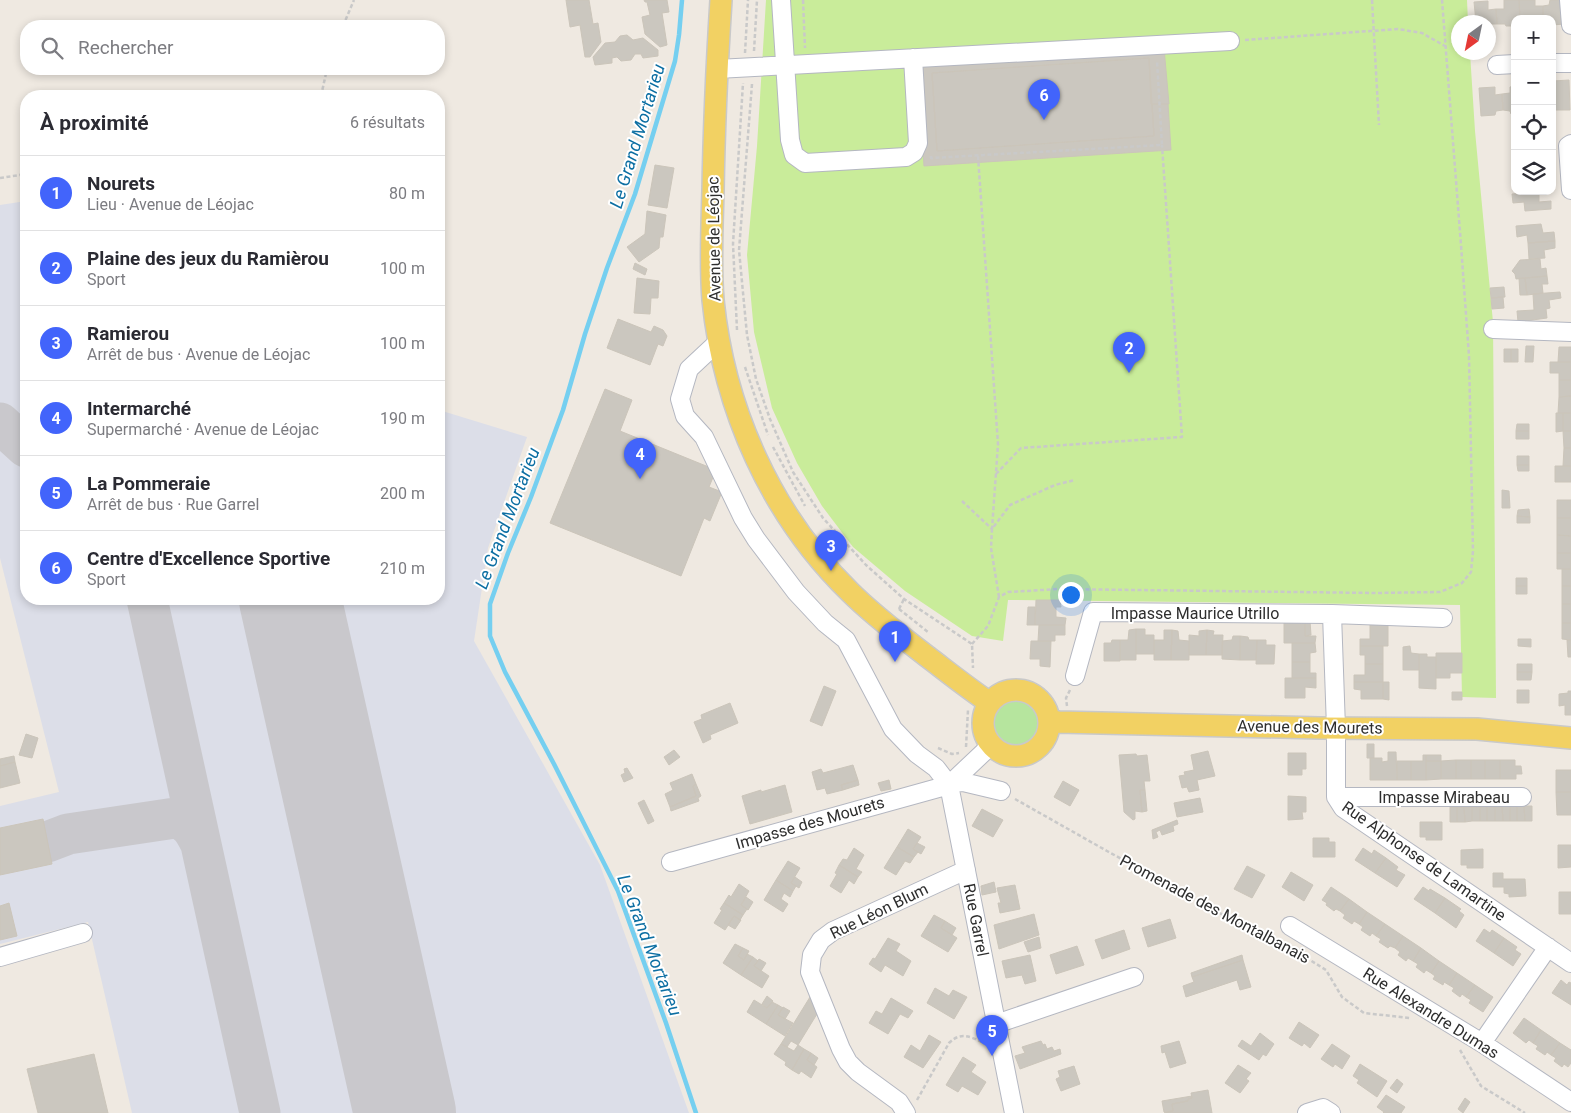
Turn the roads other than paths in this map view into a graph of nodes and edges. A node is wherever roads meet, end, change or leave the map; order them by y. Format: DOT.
graph roads {
  1 [pos="721,0"];
  2 [pos="781,0"];
  3 [pos="1569,0"];
  4 [pos="1571,25"];
  5 [pos="1230,41"];
  6 [pos="913,58"];
  7 [pos="1556,63"];
  8 [pos="1571,63"];
  9 [pos="1511,64"];
  10 [pos="785,65"];
  11 [pos="1497,65"];
  12 [pos="717,69"];
  13 [pos="1571,144"];
  14 [pos="1571,190"];
  15 [pos="1493,329"];
  16 [pos="1571,332"];
  17 [pos="728,339"];
  18 [pos="1332,614"];
  19 [pos="1443,618"];
  20 [pos="1075,676"];
  21 [pos="990,703"];
  22 [pos="1048,720"];
  23 [pos="1336,728"];
  24 [pos="1571,738"];
  25 [pos="990,744"];
  26 [pos="950,784"];
  27 [pos="1001,790"];
  28 [pos="1336,797"];
  29 [pos="1522,797"];
  30 [pos="671,862"];
  31 [pos="966,870"];
  32 [pos="1290,926"];
  33 [pos="82,933"];
  34 [pos="1548,947"];
  35 [pos="0,957"];
  36 [pos="1571,963"];
  37 [pos="1134,977"];
  38 [pos="996,1024"];
  39 [pos="1482,1043"];
  40 [pos="1571,1102"];
  41 [pos="905,1111"];
  42 [pos="1014,1113"];
  43 [pos="1307,1113"];
  44 [pos="1331,1113"];
  1 -- 12 [label="main road, Avenue de Léojac"];
  2 -- 10 [label="street"];
  3 -- 4 [label="street"];
  5 -- 6 [label="street"];
  6 -- 10 [label="street"];
  6 -- 10 [label="street"];
  7 -- 8 [label="street"];
  9 -- 11 [label="street"];
  10 -- 12 [label="street"];
  12 -- 17 [label="main road, Avenue de Léojac"];
  13 -- 14 [label="street"];
  15 -- 16 [label="street"];
  17 -- 21 [label="main road, Avenue de Léojac"];
  17 -- 26 [label="street"];
  18 -- 19 [label="street, Impasse Maurice Utrillo"];
  18 -- 20 [label="street, Impasse Maurice Utrillo"];
  18 -- 23 [label="street"];
  21 -- 22 [label="main road"];
  21 -- 25 [label="main road"];
  22 -- 23 [label="main road, Avenue des Mourets"];
  22 -- 25 [label="main road"];
  23 -- 24 [label="main road, Avenue des Mourets"];
  23 -- 28 [label="street, Rue Alphonse de Lamartine"];
  25 -- 26 [label="street"];
  26 -- 27 [label="street"];
  26 -- 30 [label="street, Impasse des Mourets"];
  26 -- 31 [label="street, Rue Garrel"];
  28 -- 29 [label="street, Impasse Mirabeau"];
  28 -- 34 [label="street, Rue Alphonse de Lamartine"];
  31 -- 38 [label="street, Rue Garrel"];
  31 -- 41 [label="street, Rue Léon Blum"];
  32 -- 39 [label="street, Rue Alexandre Dumas"];
  33 -- 35 [label="street"];
  34 -- 36 [label="street, Rue Alphonse de Lamartine"];
  34 -- 39 [label="street"];
  37 -- 38 [label="street"];
  38 -- 42 [label="street, Rue Garrel"];
  39 -- 40 [label="street, Rue Alexandre Dumas"];
  43 -- 44 [label="street"];
}
